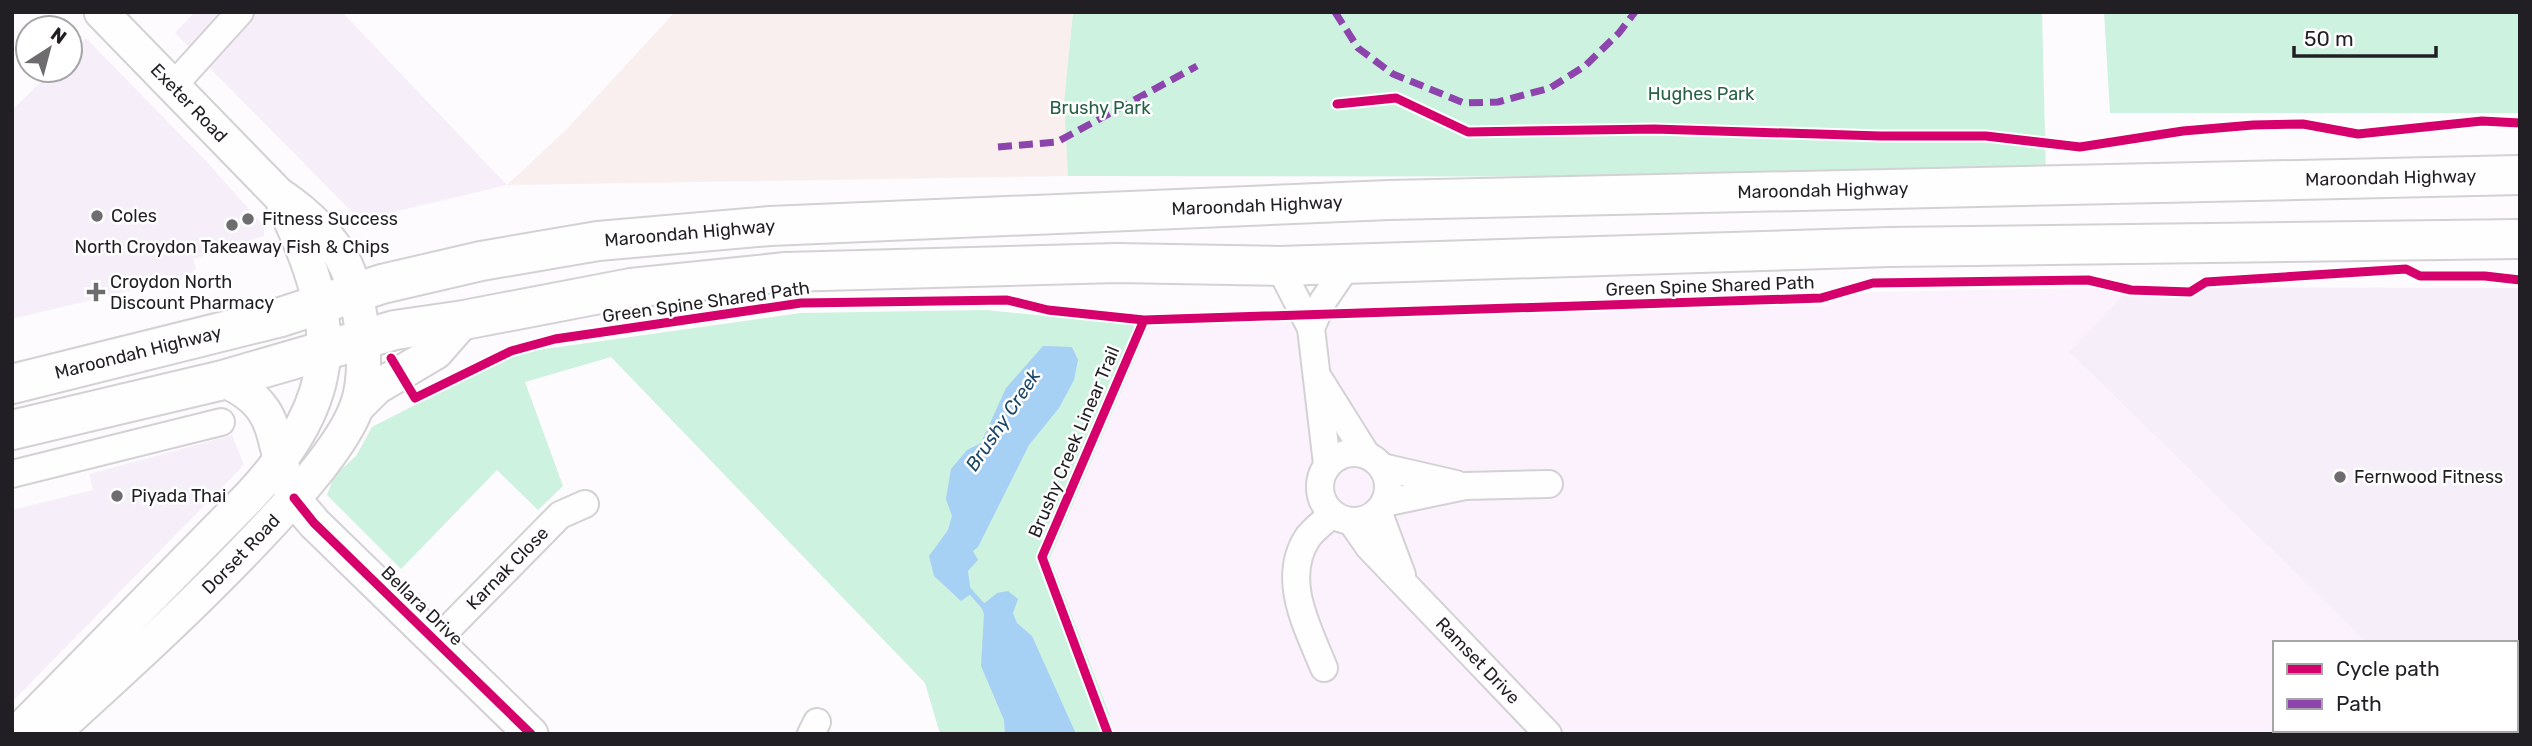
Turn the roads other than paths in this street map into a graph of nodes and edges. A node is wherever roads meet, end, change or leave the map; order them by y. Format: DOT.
graph roads {
  1 [pos="101,12"];
  2 [pos="240,12"];
  3 [pos="173,86"];
  4 [pos="2520,175"];
  5 [pos="2520,239"];
  6 [pos="1349,263"];
  7 [pos="1279,266"];
  8 [pos="337,298"];
  9 [pos="464,320"];
  10 [pos="1311,328"];
  11 [pos="363,340"];
  12 [pos="325,351"];
  13 [pos="1314,372"];
  14 [pos="223,380"];
  15 [pos="12,384"];
  16 [pos="143,399"];
  17 [pos="357,407"];
  18 [pos="221,422"];
  19 [pos="12,430"];
  20 [pos="111,449"];
  21 [pos="1374,461"];
  22 [pos="281,462"];
  23 [pos="1327,464"];
  24 [pos="12,474"];
  25 [pos="1549,484"];
  26 [pos="1465,486"];
  27 [pos="294,498"];
  28 [pos="585,504"];
  29 [pos="1381,507"];
  30 [pos="1341,518"];
  31 [pos="218,529"];
  32 [pos="244,553"];
  33 [pos="1407,587"];
  34 [pos="436,641"];
  35 [pos="1324,668"];
  36 [pos="95,695"];
  37 [pos="517,729"];
  38 [pos="16,734"];
  39 [pos="52,734"];
  40 [pos="71,734"];
  41 [pos="1548,734"];
  1 -- 3 [label="main road, Exeter Road"];
  2 -- 3 [label="street"];
  3 -- 8 [label="main road, Exeter Road"];
  4 -- 8 [label="highway, Maroondah Highway"];
  5 -- 6 [label="highway"];
  6 -- 7 [label="highway"];
  6 -- 10 [label="street"];
  7 -- 9 [label="highway"];
  7 -- 10 [label="street"];
  8 -- 11 [label="main road, Dorset Road"];
  8 -- 12 [label="main road, Dorset Road"];
  8 -- 15 [label="highway, Maroondah Highway"];
  9 -- 11 [label="highway"];
  9 -- 17 [label="main road"];
  10 -- 13 [label="street"];
  11 -- 12 [label="highway"];
  11 -- 17 [label="main road, Dorset Road"];
  12 -- 14 [label="highway"];
  12 -- 22 [label="main road, Dorset Road"];
  13 -- 21 [label="street"];
  13 -- 23 [label="street"];
  14 -- 16 [label="highway"];
  14 -- 22 [label="main road, Bellara Drive"];
  16 -- 19 [label="highway"];
  16 -- 20 [label="street"];
  17 -- 27 [label="main road, Dorset Road"];
  18 -- 20 [label="street"];
  20 -- 24 [label="street"];
  21 -- 23 [label="street"];
  21 -- 26 [label="street"];
  21 -- 29 [label="street"];
  22 -- 27 [label="main road, Bellara Drive"];
  22 -- 31 [label="main road, Dorset Road"];
  23 -- 30 [label="street"];
  25 -- 26 [label="street"];
  26 -- 29 [label="street"];
  27 -- 32 [label="main road, Dorset Road"];
  27 -- 34 [label="main road, Bellara Drive"];
  28 -- 34 [label="street, Karnak Close"];
  29 -- 30 [label="street"];
  29 -- 33 [label="street, Ramset Drive"];
  30 -- 33 [label="street, Ramset Drive"];
  30 -- 35 [label="street"];
  31 -- 32 [label="main road"];
  31 -- 38 [label="main road, Dorset Road"];
  32 -- 36 [label="main road, Dorset Road"];
  33 -- 41 [label="street, Ramset Drive"];
  34 -- 37 [label="main road, Bellara Drive"];
  36 -- 39 [label="main road, Dorset Road"];
  36 -- 40 [label="street"];
}
